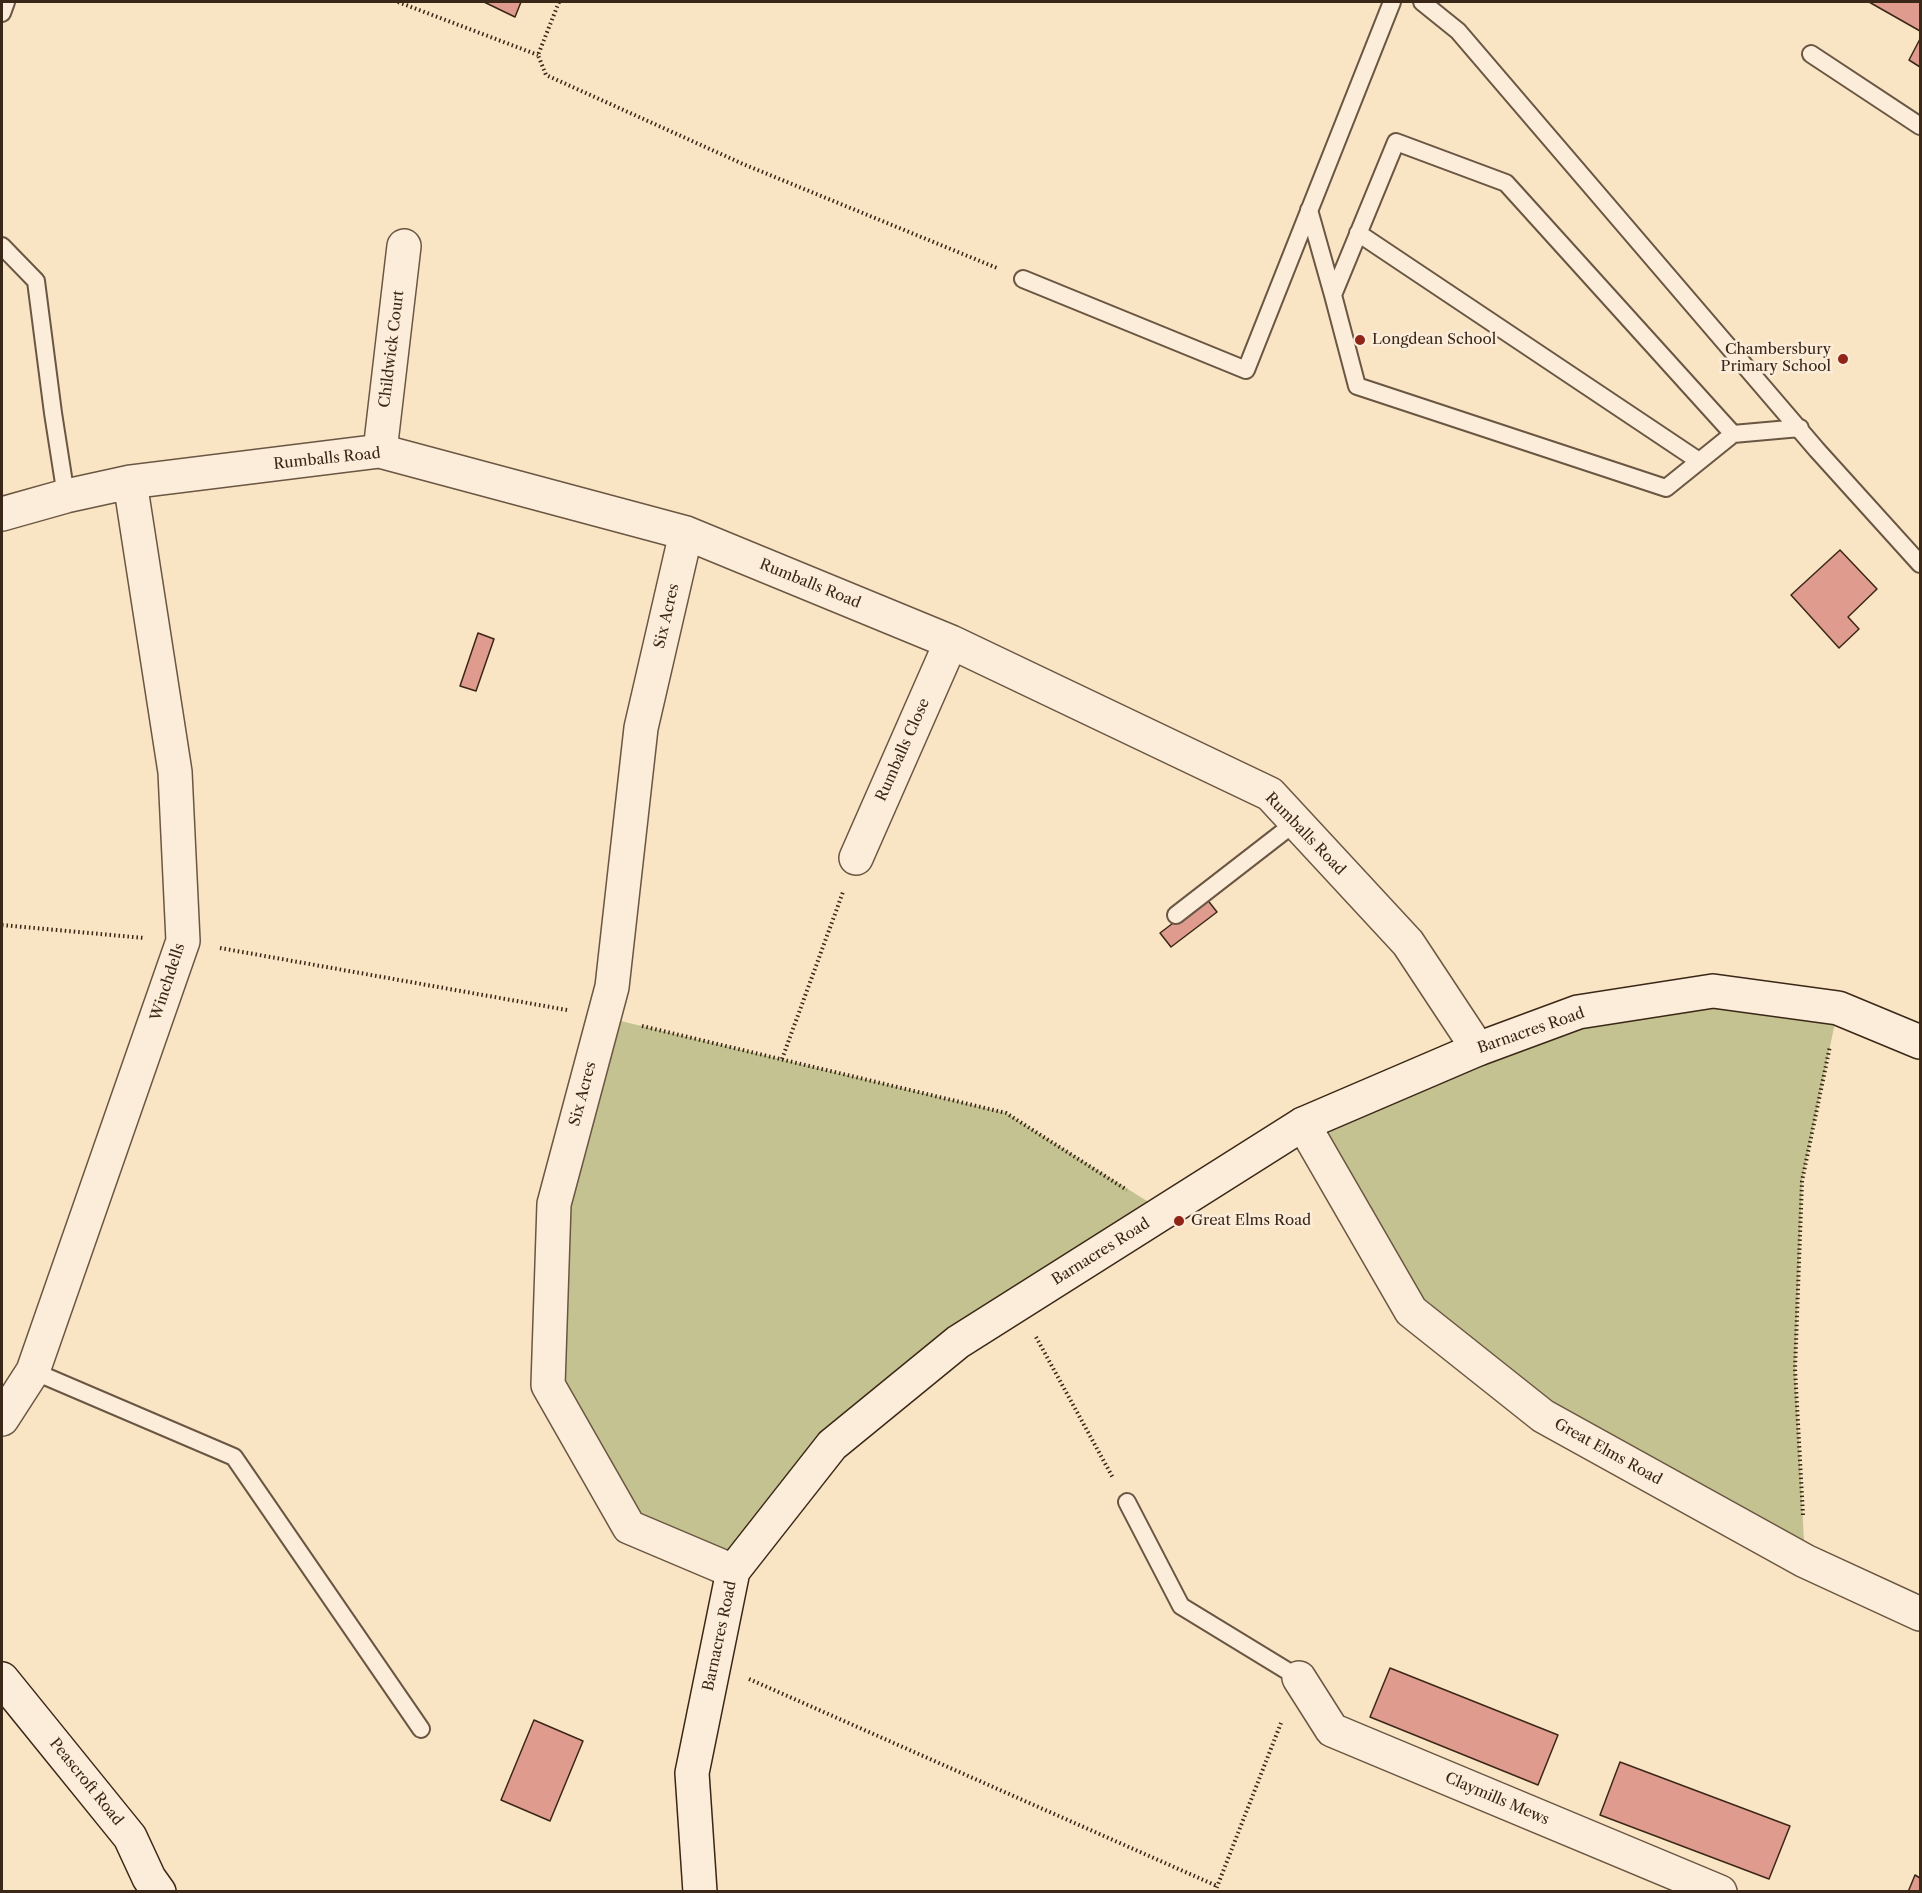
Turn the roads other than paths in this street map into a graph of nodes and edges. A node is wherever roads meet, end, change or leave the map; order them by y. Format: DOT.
graph roads {
  1 [pos="6,2"];
  2 [pos="1392,2"];
  3 [pos="1422,2"];
  4 [pos="2,13"];
  5 [pos="1811,54"];
  6 [pos="1920,126"];
  7 [pos="1309,210"];
  8 [pos="1358,234"];
  9 [pos="2,246"];
  10 [pos="404,246"];
  11 [pos="1023,279"];
  12 [pos="1333,295"];
  13 [pos="1800,428"];
  14 [pos="1733,434"];
  15 [pos="380,451"];
  16 [pos="1699,461"];
  17 [pos="130,482"];
  18 [pos="66,496"];
  19 [pos="2,514"];
  20 [pos="686,532"];
  21 [pos="1920,564"];
  22 [pos="951,642"];
  23 [pos="1296,822"];
  24 [pos="856,858"];
  25 [pos="1176,915"];
  26 [pos="1920,1042"];
  27 [pos="1478,1049"];
  28 [pos="1303,1124"];
  29 [pos="33,1371"];
  30 [pos="2,1419"];
  31 [pos="1127,1502"];
  32 [pos="733,1571"];
  33 [pos="1920,1614"];
  34 [pos="1299,1678"];
  35 [pos="2,1679"];
  36 [pos="421,1729"];
  37 [pos="147,1887"];
  38 [pos="700,1892"];
  39 [pos="1720,1892"];
  1 -- 4 [label="lane"];
  2 -- 7 [label="lane"];
  3 -- 13 [label="lane"];
  5 -- 6 [label="lane"];
  7 -- 11 [label="lane"];
  7 -- 12 [label="lane"];
  8 -- 12 [label="lane"];
  8 -- 14 [label="lane"];
  8 -- 16 [label="lane"];
  9 -- 18 [label="lane"];
  10 -- 15 [label="street, Childwick Court"];
  12 -- 16 [label="lane"];
  13 -- 14 [label="lane"];
  13 -- 21 [label="lane"];
  14 -- 16 [label="lane"];
  15 -- 17 [label="street, Rumballs Road"];
  15 -- 20 [label="street, Rumballs Road"];
  17 -- 18 [label="street, Rumballs Road"];
  17 -- 29 [label="street, Winchdells"];
  18 -- 19 [label="street, Rumballs Road"];
  20 -- 22 [label="street, Rumballs Road"];
  20 -- 32 [label="street, Six Acres"];
  22 -- 23 [label="street, Rumballs Road"];
  22 -- 24 [label="street, Rumballs Close"];
  23 -- 25 [label="lane"];
  23 -- 27 [label="street, Rumballs Road"];
  26 -- 27 [label="street, Barnacres Road"];
  27 -- 28 [label="street, Barnacres Road"];
  28 -- 32 [label="street, Barnacres Road"];
  28 -- 33 [label="street, Great Elms Road"];
  29 -- 30 [label="street, Winchdells"];
  29 -- 36 [label="lane"];
  31 -- 34 [label="lane"];
  32 -- 38 [label="street, Barnacres Road"];
  34 -- 39 [label="street, Claymills Mews"];
  35 -- 37 [label="street, Peascroft Road"];
}
